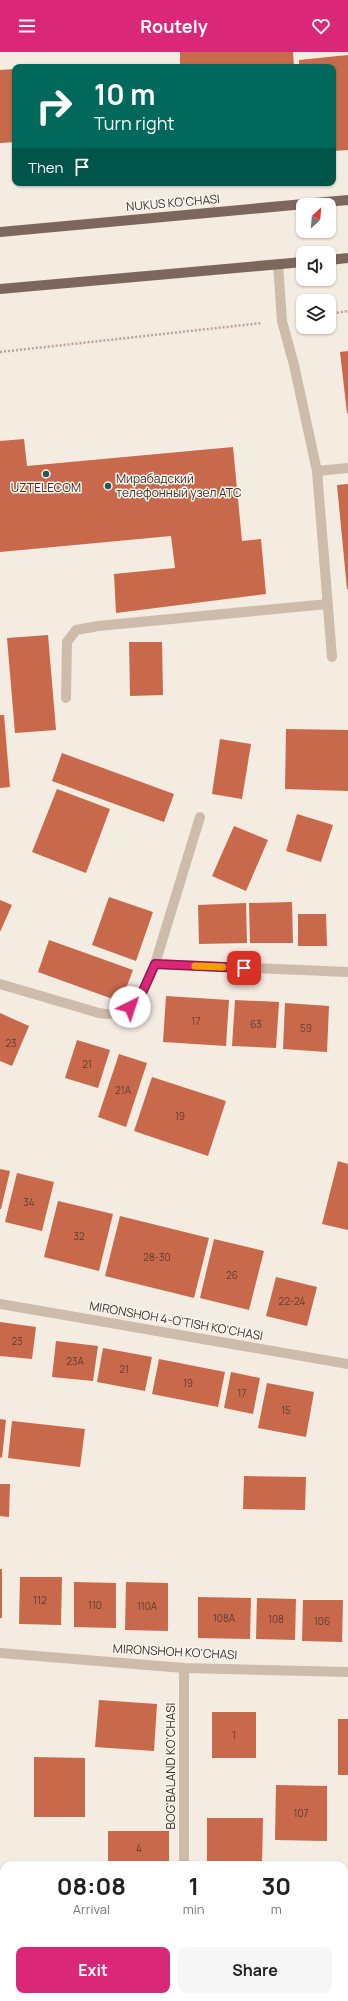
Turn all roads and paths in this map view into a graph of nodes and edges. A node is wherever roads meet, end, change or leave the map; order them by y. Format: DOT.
graph roads {
  1 [pos="348,200"];
  2 [pos="0,232"];
  3 [pos="348,258"];
  4 [pos="336,259"];
  5 [pos="296,263"];
  6 [pos="278,264"];
  7 [pos="0,290"];
  8 [pos="348,311"];
  9 [pos="336,313"];
  10 [pos="282,321"];
  11 [pos="0,352"];
  12 [pos="348,468"];
  13 [pos="317,471"];
  14 [pos="328,604"];
  15 [pos="332,657"];
  16 [pos="66,698"];
  17 [pos="200,817"];
  18 [pos="155,964"];
  19 [pos="348,972"];
  20 [pos="0,984"];
  21 [pos="0,1304"];
  22 [pos="348,1364"];
  23 [pos="0,1653"];
  24 [pos="184,1668"];
  25 [pos="348,1672"];
  26 [pos="184,1861"];
  1 -- 2 [label="main road, NUKUS KO'CHASI"];
  3 -- 4 [label="main road"];
  5 -- 6 [label="main road"];
  6 -- 7 [label="main road"];
  6 -- 10 [label="street"];
  8 -- 9 [label="path"];
  10 -- 11 [label="path"];
  10 -- 13 [label="street"];
  12 -- 13 [label="street"];
  13 -- 14 [label="street"];
  14 -- 15 [label="street"];
  14 -- 16 [label="street"];
  17 -- 18 [label="street"];
  18 -- 19 [label="street"];
  18 -- 20 [label="street"];
  21 -- 22 [label="street, MIRONSHOH 4-O'TISH KO'CHASI"];
  23 -- 24 [label="street, MIRONSHOH KO'CHASI"];
  24 -- 25 [label="street, MIRONSHOH KO'CHASI"];
  24 -- 26 [label="street, BOG'BALAND KO'CHASI"];
}
